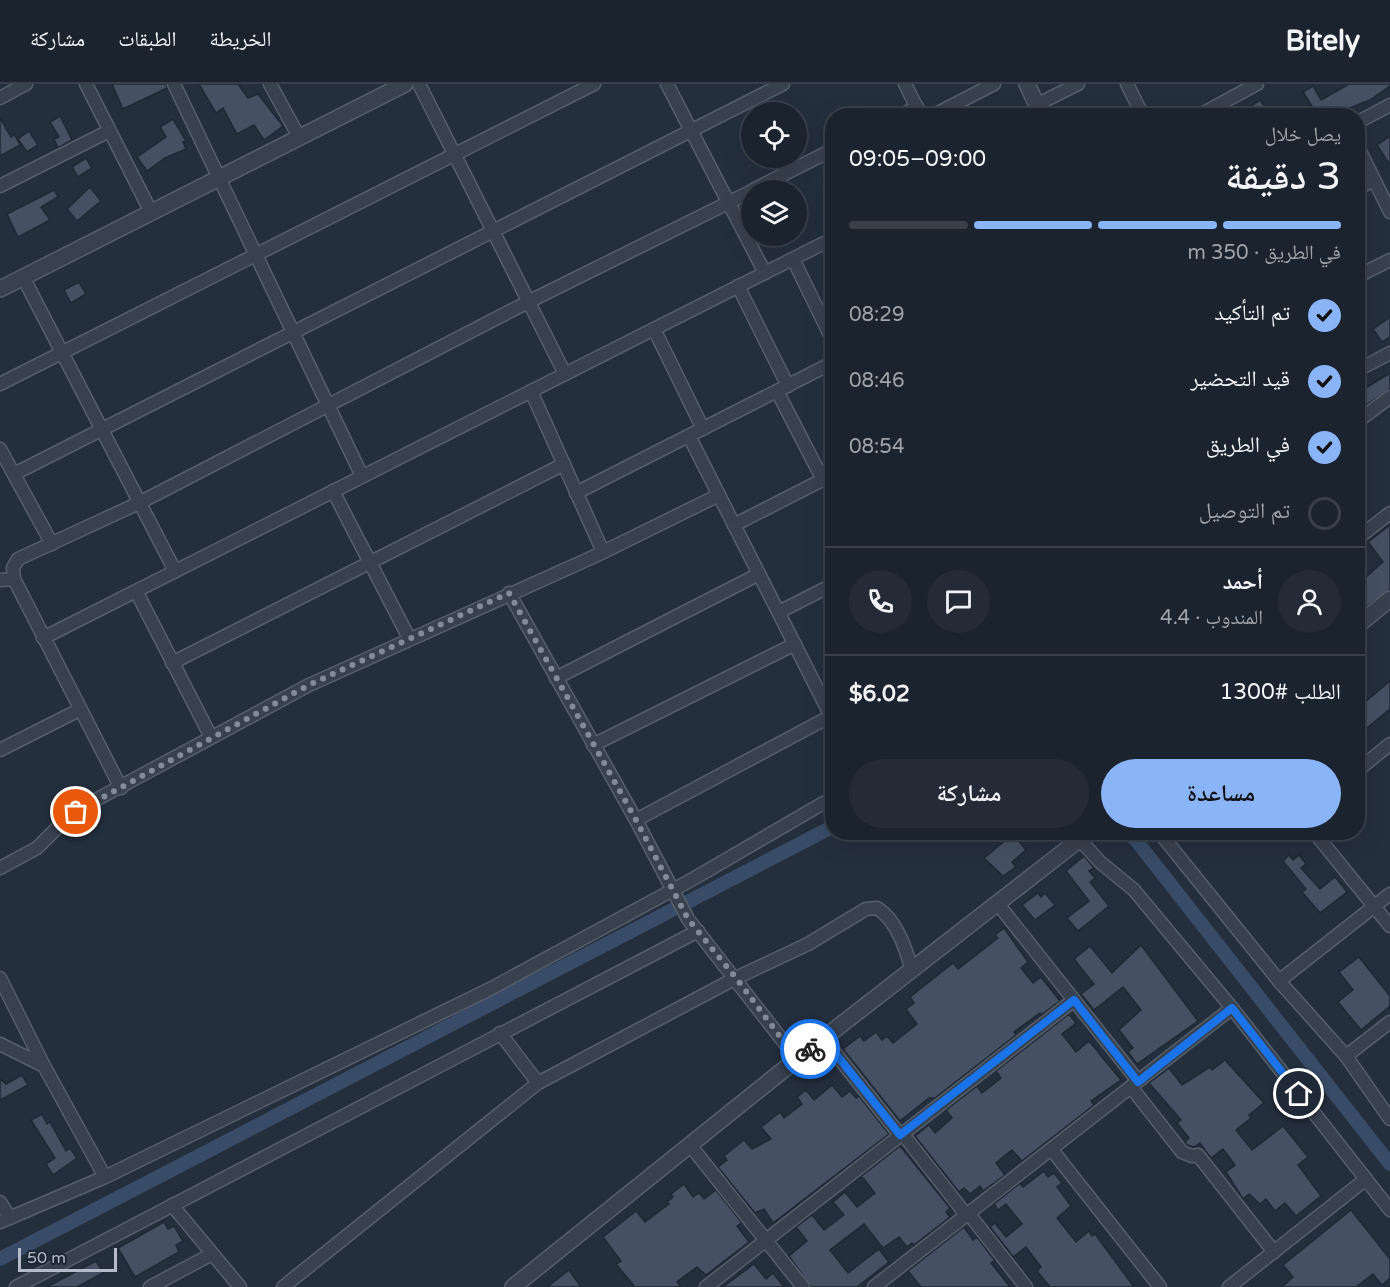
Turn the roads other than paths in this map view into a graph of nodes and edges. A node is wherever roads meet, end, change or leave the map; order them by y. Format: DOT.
graph roads {
  1 [pos="26,84"];
  2 [pos="86,84"];
  3 [pos="174,84"];
  4 [pos="270,84"];
  5 [pos="405,84"];
  6 [pos="419,84"];
  7 [pos="594,84"];
  8 [pos="667,84"];
  9 [pos="783,84"];
  10 [pos="905,84"];
  11 [pos="994,84"];
  12 [pos="1027,84"];
  13 [pos="1078,84"];
  14 [pos="1127,84"];
  15 [pos="1257,84"];
  16 [pos="0,98"];
  17 [pos="1390,105"];
  18 [pos="917,108"];
  19 [pos="948,108"];
  20 [pos="1038,108"];
  21 [pos="1042,108"];
  22 [pos="1139,108"];
  23 [pos="1213,108"];
  24 [pos="1365,118"];
  25 [pos="109,131"];
  26 [pos="690,131"];
  27 [pos="299,137"];
  28 [pos="454,154"];
  29 [pos="825,154"];
  30 [pos="1365,161"];
  31 [pos="218,178"];
  32 [pos="773,180"];
  33 [pos="1374,180"];
  34 [pos="1365,184"];
  35 [pos="0,186"];
  36 [pos="741,196"];
  37 [pos="728,203"];
  38 [pos="151,212"];
  39 [pos="1390,212"];
  40 [pos="493,232"];
  41 [pos="825,243"];
  42 [pos="255,254"];
  43 [pos="793,259"];
  44 [pos="1390,260"];
  45 [pos="1365,272"];
  46 [pos="765,273"];
  47 [pos="23,277"];
  48 [pos="738,286"];
  49 [pos="0,289"];
  50 [pos="528,302"];
  51 [pos="825,325"];
  52 [pos="654,329"];
  53 [pos="293,332"];
  54 [pos="63,352"];
  55 [pos="1390,353"];
  56 [pos="1365,366"];
  57 [pos="825,367"];
  58 [pos="565,374"];
  59 [pos="0,384"];
  60 [pos="783,389"];
  61 [pos="531,391"];
  62 [pos="1390,397"];
  63 [pos="328,405"];
  64 [pos="1365,412"];
  65 [pos="703,429"];
  66 [pos="101,430"];
  67 [pos="689,436"];
  68 [pos="0,449"];
  69 [pos="564,464"];
  70 [pos="825,471"];
  71 [pos="14,474"];
  72 [pos="362,476"];
  73 [pos="825,479"];
  74 [pos="333,491"];
  75 [pos="576,493"];
  76 [pos="719,495"];
  77 [pos="139,503"];
  78 [pos="1390,513"];
  79 [pos="735,525"];
  80 [pos="1365,533"];
  81 [pos="52,544"];
  82 [pos="603,552"];
  83 [pos="369,563"];
  84 [pos="175,571"];
  85 [pos="759,574"];
  86 [pos="14,579"];
  87 [pos="0,580"];
  88 [pos="825,589"];
  89 [pos="136,591"];
  90 [pos="509,593"];
  91 [pos="1390,599"];
  92 [pos="779,612"];
  93 [pos="1365,619"];
  94 [pos="43,638"];
  95 [pos="409,638"];
  96 [pos="795,644"];
  97 [pos="172,663"];
  98 [pos="556,678"];
  99 [pos="825,694"];
  100 [pos="79,710"];
  101 [pos="825,721"];
  102 [pos="211,737"];
  103 [pos="1390,744"];
  104 [pos="593,745"];
  105 [pos="0,750"];
  106 [pos="1365,764"];
  107 [pos="121,788"];
  108 [pos="825,802"];
  109 [pos="636,820"];
  110 [pos="1079,840"];
  111 [pos="1086,840"];
  112 [pos="1165,840"];
  113 [pos="1320,840"];
  114 [pos="0,868"];
  115 [pos="674,890"];
  116 [pos="1390,894"];
  117 [pos="998,904"];
  118 [pos="1374,907"];
  119 [pos="1390,926"];
  120 [pos="698,931"];
  121 [pos="912,970"];
  122 [pos="0,978"];
  123 [pos="736,978"];
  124 [pos="1279,981"];
  125 [pos="1074,1000"];
  126 [pos="1232,1008"];
  127 [pos="1390,1022"];
  128 [pos="500,1033"];
  129 [pos="824,1039"];
  130 [pos="0,1044"];
  131 [pos="1346,1056"];
  132 [pos="797,1059"];
  133 [pos="44,1066"];
  134 [pos="538,1083"];
  135 [pos="1135,1084"];
  136 [pos="1390,1119"];
  137 [pos="901,1134"];
  138 [pos="690,1145"];
  139 [pos="1052,1150"];
  140 [pos="105,1177"];
  141 [pos="1366,1179"];
  142 [pos="0,1202"];
  143 [pos="172,1205"];
  144 [pos="1390,1210"];
  145 [pos="968,1215"];
  146 [pos="5,1220"];
  147 [pos="766,1240"];
  148 [pos="1274,1252"];
  149 [pos="212,1254"];
  150 [pos="891,1282"];
  151 [pos="19,1286"];
  152 [pos="517,1286"];
  153 [pos="150,1287"];
  154 [pos="240,1287"];
  155 [pos="283,1287"];
  156 [pos="706,1287"];
  157 [pos="803,1287"];
  158 [pos="874,1287"];
  159 [pos="1026,1287"];
  160 [pos="1160,1287"];
  161 [pos="1229,1287"];
  1 -- 16 [label="street"];
  2 -- 25 [label="street"];
  3 -- 31 [label="street"];
  4 -- 27 [label="street"];
  5 -- 27 [label="street"];
  6 -- 28 [label="street"];
  7 -- 28 [label="street"];
  8 -- 26 [label="street"];
  9 -- 26 [label="street"];
  10 -- 18 [label="street"];
  11 -- 19 [label="street"];
  12 -- 20 [label="street"];
  13 -- 21 [label="street"];
  14 -- 22 [label="street"];
  15 -- 23 [label="street"];
  17 -- 24 [label="street"];
  25 -- 35 [label="street"];
  25 -- 38 [label="street"];
  26 -- 37 [label="street"];
  26 -- 40 [label="street"];
  27 -- 31 [label="street"];
  28 -- 40 [label="street"];
  28 -- 42 [label="street"];
  29 -- 32 [label="street"];
  30 -- 33 [label="street"];
  31 -- 38 [label="street"];
  31 -- 42 [label="street"];
  33 -- 34 [label="street"];
  33 -- 39 [label="street"];
  36 -- 37 [label="street"];
  37 -- 46 [label="street"];
  37 -- 50 [label="street"];
  38 -- 47 [label="street"];
  40 -- 50 [label="street"];
  40 -- 53 [label="street"];
  41 -- 43 [label="street"];
  42 -- 53 [label="street"];
  42 -- 54 [label="street"];
  43 -- 46 [label="street"];
  43 -- 51 [label="street"];
  44 -- 45 [label="street"];
  46 -- 48 [label="street"];
  47 -- 49 [label="street"];
  47 -- 54 [label="street"];
  48 -- 52 [label="street"];
  48 -- 60 [label="street"];
  50 -- 58 [label="street"];
  50 -- 63 [label="street"];
  52 -- 58 [label="street"];
  52 -- 65 [label="street"];
  53 -- 63 [label="street"];
  53 -- 66 [label="street"];
  54 -- 59 [label="street"];
  54 -- 66 [label="street"];
  55 -- 56 [label="street"];
  57 -- 60 [label="street"];
  58 -- 61 [label="street"];
  60 -- 65 [label="street"];
  60 -- 70 [label="street"];
  61 -- 69 [label="street"];
  61 -- 72 [label="street"];
  62 -- 64 [label="street"];
  63 -- 72 [label="street"];
  63 -- 77 [label="street"];
  65 -- 67 [label="street"];
  66 -- 71 [label="street"];
  66 -- 77 [label="street"];
  67 -- 75 [label="street"];
  67 -- 76 [label="street"];
  68 -- 71 [label="street"];
  69 -- 75 [label="street"];
  69 -- 83 [label="street"];
  71 -- 81 [label="street"];
  72 -- 74 [label="street"];
  73 -- 79 [label="street"];
  74 -- 83 [label="street"];
  74 -- 84 [label="street"];
  75 -- 82 [label="street"];
  76 -- 79 [label="street"];
  76 -- 82 [label="street"];
  77 -- 81 [label="street"];
  77 -- 84 [label="street"];
  78 -- 80 [label="street"];
  79 -- 85 [label="street"];
  81 -- 86 [label="street"];
  82 -- 90 [label="street"];
  83 -- 95 [label="street"];
  83 -- 97 [label="street"];
  84 -- 89 [label="street"];
  85 -- 92 [label="street"];
  85 -- 98 [label="street"];
  86 -- 87 [label="street"];
  86 -- 94 [label="street"];
  88 -- 92 [label="street"];
  89 -- 94 [label="street"];
  89 -- 97 [label="street"];
  90 -- 95 [label="street"];
  90 -- 98 [label="street"];
  91 -- 93 [label="street"];
  92 -- 96 [label="street"];
  94 -- 100 [label="street"];
  95 -- 102 [label="street"];
  96 -- 99 [label="street"];
  96 -- 104 [label="street"];
  97 -- 102 [label="street"];
  98 -- 104 [label="street"];
  100 -- 105 [label="street"];
  100 -- 107 [label="street"];
  101 -- 109 [label="street"];
  102 -- 107 [label="street"];
  103 -- 106 [label="street"];
  104 -- 109 [label="street"];
  107 -- 114 [label="street"];
  108 -- 115 [label="street"];
  109 -- 115 [label="street"];
  110 -- 117 [label="street"];
  111 -- 126 [label="street"];
  112 -- 124 [label="street"];
  113 -- 118 [label="street"];
  115 -- 120 [label="street"];
  115 -- 140 [label="street"];
  116 -- 118 [label="street"];
  117 -- 121 [label="street"];
  117 -- 125 [label="street"];
  118 -- 119 [label="street"];
  118 -- 124 [label="street"];
  120 -- 123 [label="street"];
  120 -- 128 [label="street"];
  121 -- 123 [label="street"];
  121 -- 129 [label="street"];
  122 -- 133 [label="street"];
  123 -- 132 [label="street"];
  123 -- 134 [label="street"];
  124 -- 131 [label="street"];
  125 -- 135 [label="street"];
  125 -- 137 [label="street"];
  126 -- 135 [label="street"];
  126 -- 141 [label="street"];
  127 -- 131 [label="street"];
  128 -- 134 [label="street"];
  128 -- 143 [label="street"];
  129 -- 132 [label="street"];
  129 -- 137 [label="street"];
  130 -- 133 [label="street"];
  131 -- 136 [label="street"];
  132 -- 138 [label="street"];
  133 -- 140 [label="street"];
  134 -- 155 [label="street"];
  135 -- 139 [label="street"];
  135 -- 148 [label="street"];
  137 -- 145 [label="street"];
  137 -- 147 [label="street"];
  138 -- 147 [label="street"];
  138 -- 152 [label="street"];
  139 -- 145 [label="street"];
  139 -- 160 [label="street"];
  140 -- 146 [label="street"];
  141 -- 144 [label="street"];
  141 -- 148 [label="street"];
  142 -- 146 [label="street"];
  143 -- 149 [label="street"];
  143 -- 151 [label="street"];
  145 -- 150 [label="street"];
  145 -- 159 [label="street"];
  147 -- 156 [label="street"];
  147 -- 157 [label="street"];
  148 -- 161 [label="street"];
  149 -- 153 [label="street"];
  149 -- 154 [label="street"];
  150 -- 158 [label="street"];
}
